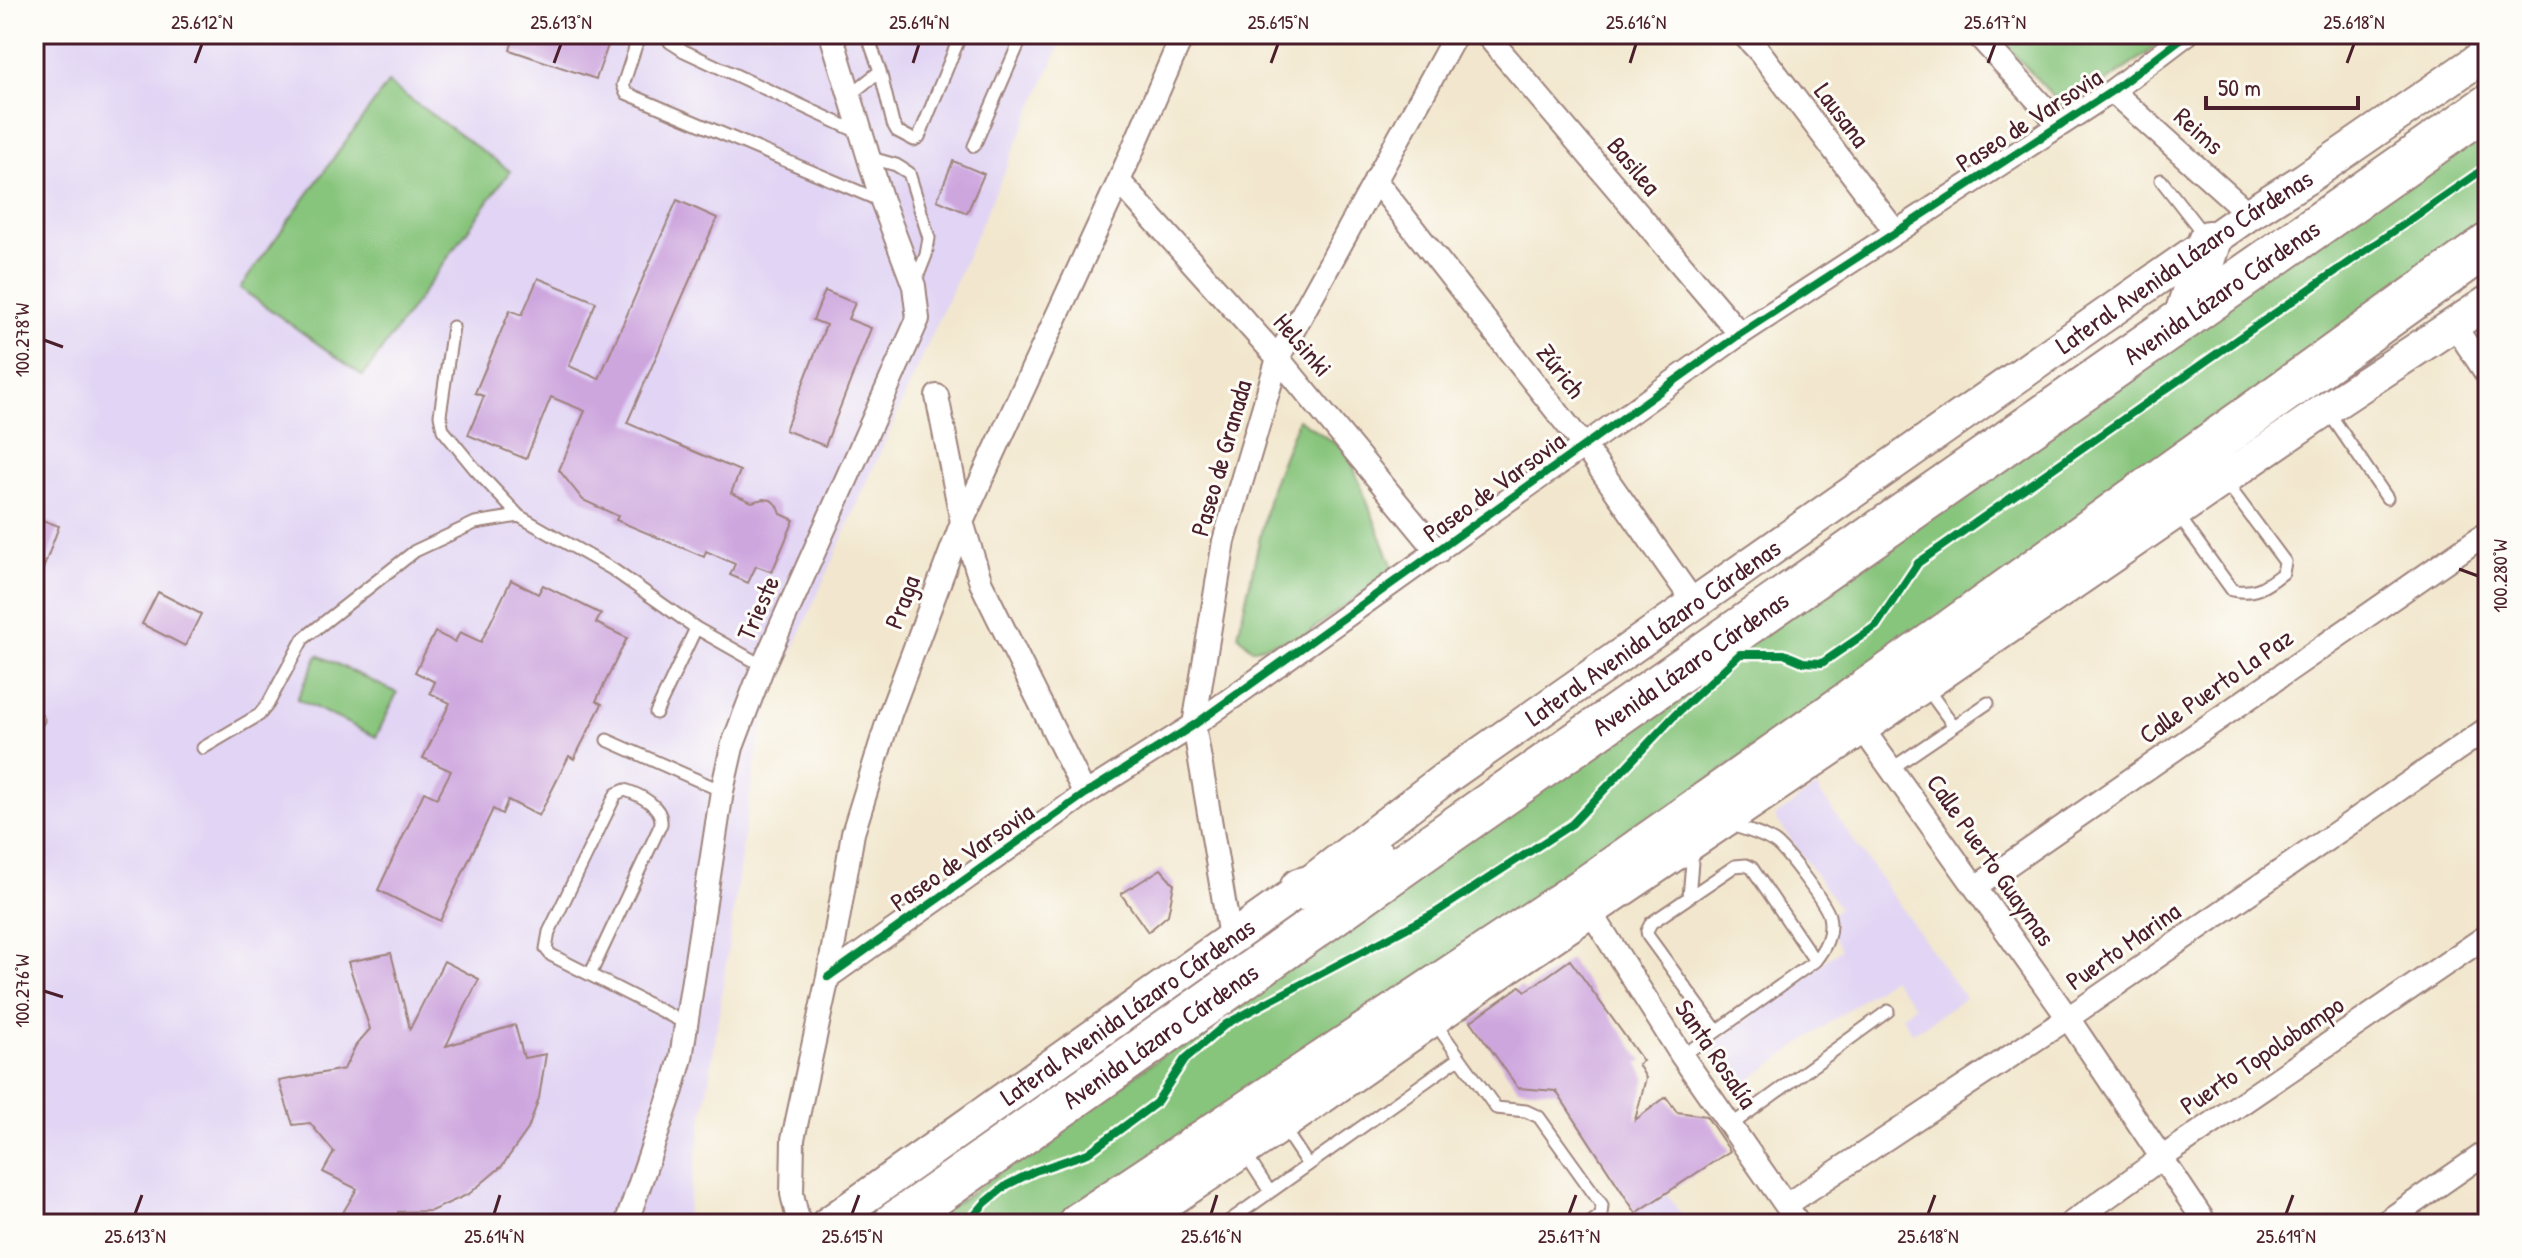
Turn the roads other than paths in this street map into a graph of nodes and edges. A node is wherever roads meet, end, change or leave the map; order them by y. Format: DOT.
graph roads {
  1 [pos="646,34"];
  2 [pos="666,34"];
  3 [pos="867,34"];
  4 [pos="961,34"];
  5 [pos="1023,34"];
  6 [pos="1183,34"];
  7 [pos="1456,34"];
  8 [pos="1486,34"];
  9 [pos="1743,34"];
  10 [pos="1977,34"];
  11 [pos="2187,34"];
  12 [pos="826,36"];
  13 [pos="2488,53"];
  14 [pos="880,71"];
  15 [pos="2112,91"];
  16 [pos="850,96"];
  17 [pos="2488,106"];
  18 [pos="2059,124"];
  19 [pos="860,134"];
  20 [pos="974,146"];
  21 [pos="868,157"];
  22 [pos="1375,180"];
  23 [pos="2161,180"];
  24 [pos="1119,181"];
  25 [pos="882,201"];
  26 [pos="2249,214"];
  27 [pos="1895,231"];
  28 [pos="2209,242"];
  29 [pos="2488,245"];
  30 [pos="914,286"];
  31 [pos="2488,302"];
  32 [pos="2185,318"];
  33 [pos="2454,325"];
  34 [pos="453,327"];
  35 [pos="1740,334"];
  36 [pos="1278,358"];
  37 [pos="2488,376"];
  38 [pos="937,396"];
  39 [pos="2326,409"];
  40 [pos="1584,446"];
  41 [pos="2224,479"];
  42 [pos="2387,498"];
  43 [pos="2176,512"];
  44 [pos="519,516"];
  45 [pos="962,522"];
  46 [pos="2488,532"];
  47 [pos="1438,552"];
  48 [pos="1695,604"];
  49 [pos="696,628"];
  50 [pos="763,666"];
  51 [pos="1925,685"];
  52 [pos="1988,703"];
  53 [pos="656,713"];
  54 [pos="1194,725"];
  55 [pos="1954,726"];
  56 [pos="1862,728"];
  57 [pos="2488,728"];
  58 [pos="1796,738"];
  59 [pos="607,740"];
  60 [pos="203,748"];
  61 [pos="1891,769"];
  62 [pos="722,791"];
  63 [pos="1085,794"];
  64 [pos="1724,822"];
  65 [pos="1451,831"];
  66 [pos="1694,843"];
  67 [pos="1976,887"];
  68 [pos="1301,889"];
  69 [pos="1689,897"];
  70 [pos="1580,919"];
  71 [pos="2488,935"];
  72 [pos="1230,937"];
  73 [pos="1815,961"];
  74 [pos="590,975"];
  75 [pos="828,977"];
  76 [pos="1888,1011"];
  77 [pos="2068,1018"];
  78 [pos="1433,1019"];
  79 [pos="687,1024"];
  80 [pos="1717,1031"];
  81 [pos="1682,1056"];
  82 [pos="1459,1058"];
  83 [pos="1282,1125"];
  84 [pos="1730,1126"];
  85 [pos="1243,1151"];
  86 [pos="2488,1151"];
  87 [pos="2160,1159"];
  88 [pos="1308,1165"];
  89 [pos="1270,1192"];
  90 [pos="1786,1205"];
  91 [pos="626,1224"];
  92 [pos="799,1224"];
  93 [pos="827,1224"];
  94 [pos="894,1224"];
  95 [pos="1079,1224"];
  96 [pos="1135,1224"];
  97 [pos="1225,1224"];
  98 [pos="1589,1224"];
  99 [pos="1799,1224"];
  100 [pos="2070,1224"];
  101 [pos="2206,1224"];
  102 [pos="2383,1224"];
  1 -- 25 [label="lane"];
  2 -- 19 [label="lane"];
  3 -- 14 [label="lane"];
  4 -- 14 [label="lane"];
  5 -- 20 [label="lane"];
  6 -- 24 [label="street, Praga"];
  7 -- 22 [label="street, Paseo de Granada"];
  8 -- 35 [label="street, Basilea"];
  9 -- 27 [label="street, Lausana"];
  10 -- 18 [label="street"];
  11 -- 15 [label="street, Paseo de Varsovia"];
  12 -- 16 [label="street, Trieste"];
  13 -- 26 [label="main road, Lateral Avenida Lázaro Cárdenas"];
  14 -- 16 [label="lane"];
  15 -- 18 [label="street, Paseo de Varsovia"];
  15 -- 26 [label="street, Reims"];
  16 -- 19 [label="street, Trieste"];
  17 -- 32 [label="highway, Avenida Lázaro Cárdenas"];
  18 -- 27 [label="street, Paseo de Varsovia"];
  19 -- 21 [label="street, Trieste"];
  21 -- 25 [label="street, Trieste"];
  21 -- 30 [label="lane"];
  22 -- 36 [label="street, Paseo de Granada"];
  22 -- 40 [label="street, Zúrich"];
  23 -- 28 [label="lane"];
  24 -- 36 [label="street, Helsinki"];
  24 -- 45 [label="street, Praga"];
  25 -- 30 [label="street, Trieste"];
  26 -- 28 [label="main road, Lateral Avenida Lázaro Cárdenas"];
  27 -- 35 [label="street, Paseo de Varsovia"];
  28 -- 32 [label="highway"];
  28 -- 48 [label="main road, Lateral Avenida Lázaro Cárdenas"];
  29 -- 58 [label="highway"];
  30 -- 50 [label="street, Trieste"];
  31 -- 33 [label="main road"];
  32 -- 65 [label="highway, Avenida Lázaro Cárdenas"];
  33 -- 37 [label="street"];
  33 -- 39 [label="main road"];
  34 -- 44 [label="lane"];
  35 -- 40 [label="street, Paseo de Varsovia"];
  36 -- 47 [label="street, Helsinki"];
  36 -- 54 [label="street, Paseo de Granada"];
  38 -- 45 [label="street"];
  39 -- 41 [label="main road"];
  39 -- 42 [label="lane"];
  40 -- 47 [label="street, Paseo de Varsovia"];
  40 -- 48 [label="street, Zúrich"];
  41 -- 43 [label="main road"];
  41 -- 43 [label="lane"];
  43 -- 51 [label="main road"];
  44 -- 49 [label="lane"];
  44 -- 60 [label="lane"];
  45 -- 63 [label="street"];
  45 -- 75 [label="street, Praga"];
  46 -- 67 [label="street, Calle Puerto La Paz"];
  47 -- 54 [label="street, Paseo de Varsovia"];
  48 -- 68 [label="main road, Lateral Avenida Lázaro Cárdenas"];
  49 -- 50 [label="lane"];
  49 -- 53 [label="lane"];
  50 -- 62 [label="street, Trieste"];
  51 -- 55 [label="lane"];
  51 -- 56 [label="main road"];
  52 -- 55 [label="lane"];
  54 -- 63 [label="street, Paseo de Varsovia"];
  54 -- 72 [label="street, Paseo de Granada"];
  55 -- 61 [label="lane"];
  56 -- 61 [label="street, Calle Puerto Guaymas"];
  56 -- 64 [label="main road"];
  57 -- 77 [label="street, Puerto Marina"];
  58 -- 70 [label="highway"];
  58 -- 95 [label="highway"];
  59 -- 62 [label="lane"];
  61 -- 67 [label="street, Calle Puerto Guaymas"];
  62 -- 79 [label="street, Trieste"];
  63 -- 75 [label="street, Paseo de Varsovia"];
  64 -- 66 [label="main road"];
  64 -- 73 [label="lane"];
  65 -- 68 [label="highway"];
  65 -- 94 [label="highway, Avenida Lázaro Cárdenas"];
  66 -- 69 [label="lane"];
  66 -- 70 [label="main road"];
  67 -- 77 [label="street, Calle Puerto Guaymas"];
  68 -- 72 [label="main road, Lateral Avenida Lázaro Cárdenas"];
  69 -- 73 [label="lane"];
  69 -- 80 [label="lane"];
  70 -- 78 [label="main road"];
  70 -- 81 [label="street, Santa Rosalía"];
  71 -- 87 [label="street, Puerto Topolobampo"];
  72 -- 93 [label="main road, Lateral Avenida Lázaro Cárdenas"];
  73 -- 80 [label="lane"];
  74 -- 74 [label="lane"];
  74 -- 79 [label="lane"];
  75 -- 92 [label="street, Praga"];
  76 -- 84 [label="lane"];
  77 -- 87 [label="street, Calle Puerto Guaymas"];
  77 -- 90 [label="street, Puerto Marina"];
  78 -- 82 [label="lane"];
  78 -- 83 [label="main road"];
  79 -- 91 [label="street, Trieste"];
  80 -- 81 [label="lane"];
  81 -- 84 [label="street, Santa Rosalía"];
  82 -- 88 [label="lane"];
  82 -- 98 [label="lane"];
  83 -- 85 [label="main road"];
  83 -- 88 [label="lane"];
  84 -- 90 [label="street, Santa Rosalía"];
  85 -- 89 [label="lane"];
  85 -- 96 [label="main road"];
  86 -- 102 [label="street"];
  87 -- 100 [label="street, Puerto Topolobampo"];
  87 -- 101 [label="street, Calle Puerto Guaymas"];
  88 -- 89 [label="lane"];
  89 -- 97 [label="lane"];
  90 -- 99 [label="street, Santa Rosalía"];
}
